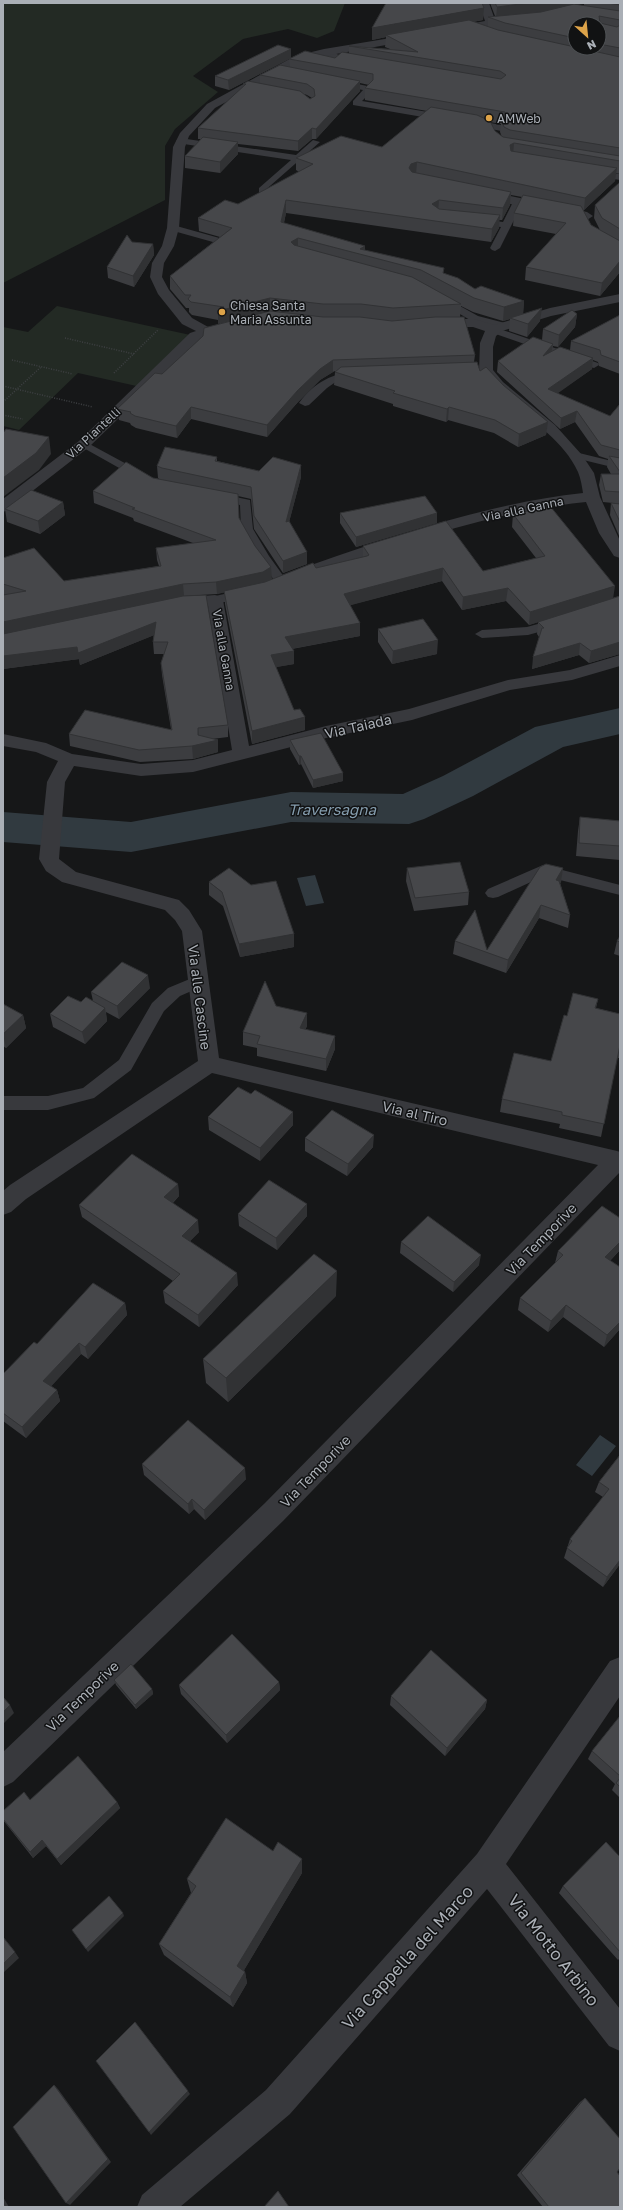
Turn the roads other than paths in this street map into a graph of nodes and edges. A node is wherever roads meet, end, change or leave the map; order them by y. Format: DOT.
graph roads {
  1 [pos="484,3"];
  2 [pos="533,17"];
  3 [pos="491,23"];
  4 [pos="471,27"];
  5 [pos="440,32"];
  6 [pos="424,35"];
  7 [pos="493,36"];
  8 [pos="324,52"];
  9 [pos="364,66"];
  10 [pos="276,70"];
  11 [pos="291,74"];
  12 [pos="330,82"];
  13 [pos="245,87"];
  14 [pos="259,89"];
  15 [pos="499,132"];
  16 [pos="180,142"];
  17 [pos="316,142"];
  18 [pos="298,158"];
  19 [pos="582,171"];
  20 [pos="620,177"];
  21 [pos="262,190"];
  22 [pos="467,191"];
  23 [pos="518,202"];
  24 [pos="590,217"];
  25 [pos="468,220"];
  26 [pos="506,225"];
  27 [pos="174,228"];
  28 [pos="220,241"];
  29 [pos="495,248"];
  30 [pos="430,293"];
  31 [pos="620,298"];
  32 [pos="426,324"];
  33 [pos="227,327"];
  34 [pos="498,328"];
  35 [pos="202,334"];
  36 [pos="594,365"];
  37 [pos="373,374"];
  38 [pos="305,403"];
  39 [pos="84,444"];
  40 [pos="576,455"];
  41 [pos="620,466"];
  42 [pos="151,482"];
  43 [pos="208,495"];
  44 [pos="594,503"];
  45 [pos="3,507"];
  46 [pos="612,508"];
  47 [pos="620,553"];
  48 [pos="282,581"];
  49 [pos="215,600"];
  50 [pos="162,606"];
  51 [pos="574,617"];
  52 [pos="482,634"];
  53 [pos="620,660"];
  54 [pos="3,740"];
  55 [pos="242,755"];
  56 [pos="69,758"];
  57 [pos="620,890"];
  58 [pos="492,893"];
  59 [pos="197,982"];
  60 [pos="209,1064"];
  61 [pos="3,1103"];
  62 [pos="619,1161"];
  63 [pos="3,1205"];
  64 [pos="620,1671"];
  65 [pos="3,1772"];
  66 [pos="488,1865"];
  67 [pos="620,2035"];
  68 [pos="154,2207"];
  1 -- 3 [label="street"];
  2 -- 3 [label="street"];
  3 -- 4 [label="street"];
  4 -- 5 [label="street"];
  4 -- 7 [label="street"];
  6 -- 8 [label="street"];
  8 -- 9 [label="lane"];
  8 -- 10 [label="street"];
  10 -- 11 [label="lane"];
  10 -- 13 [label="street"];
  12 -- 15 [label="lane"];
  13 -- 14 [label="lane"];
  13 -- 16 [label="street"];
  16 -- 18 [label="lane"];
  16 -- 27 [label="street"];
  17 -- 18 [label="lane"];
  18 -- 21 [label="lane"];
  19 -- 20 [label="lane"];
  22 -- 23 [label="street"];
  23 -- 24 [label="street"];
  23 -- 26 [label="lane"];
  25 -- 26 [label="lane"];
  26 -- 29 [label="lane"];
  27 -- 28 [label="lane"];
  27 -- 35 [label="street"];
  30 -- 34 [label="lane"];
  31 -- 34 [label="street"];
  32 -- 34 [label="street"];
  33 -- 35 [label="street"];
  34 -- 36 [label="lane"];
  34 -- 40 [label="street"];
  35 -- 39 [label="street, Via Piantelli"];
  37 -- 38 [label="lane"];
  39 -- 42 [label="lane"];
  39 -- 45 [label="street, Via Piantelli"];
  40 -- 41 [label="lane"];
  40 -- 44 [label="street"];
  43 -- 48 [label="lane"];
  44 -- 46 [label="street, Via alla Ganna"];
  44 -- 47 [label="street"];
  44 -- 48 [label="street, Via alla Ganna"];
  48 -- 49 [label="lane, Via alla Ganna"];
  49 -- 50 [label="street"];
  49 -- 55 [label="street, Via alla Ganna"];
  51 -- 52 [label="lane"];
  53 -- 55 [label="street, Via Taiada"];
  54 -- 56 [label="street, Via Taiada"];
  55 -- 56 [label="street, Via Taiada"];
  56 -- 59 [label="street, Via alle Cascine"];
  57 -- 58 [label="lane"];
  59 -- 60 [label="street, Via alle Cascine"];
  59 -- 61 [label="lane"];
  60 -- 62 [label="street, Via al Tiro"];
  60 -- 63 [label="street, Via alle Cascine"];
  62 -- 65 [label="street, Via Temporive"];
  64 -- 66 [label="street, Via Cappella del Marco"];
  66 -- 67 [label="street, Via Motto Arbino"];
  66 -- 68 [label="street, Via Cappella del Marco"];
}
